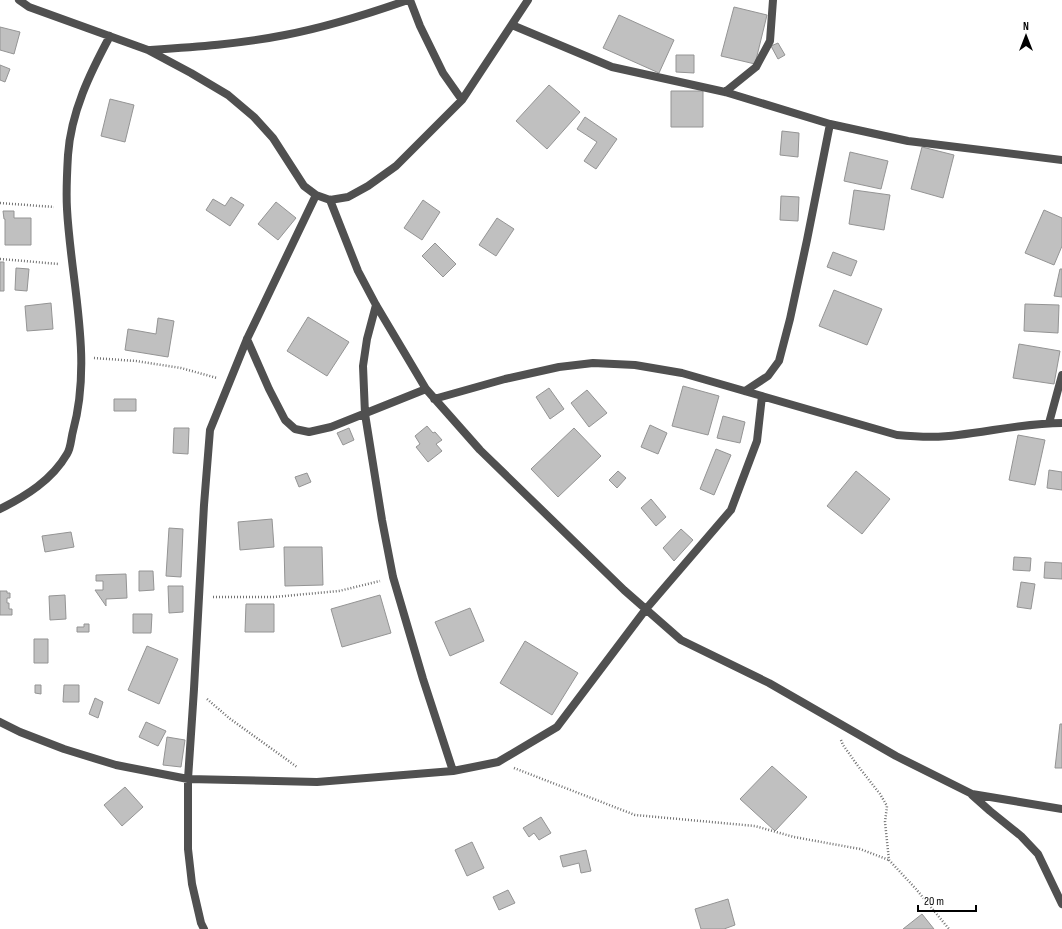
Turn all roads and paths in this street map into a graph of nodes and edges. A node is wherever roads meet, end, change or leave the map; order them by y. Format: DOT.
graph roads {
  1 [pos="19,0"];
  2 [pos="409,0"];
  3 [pos="528,0"];
  4 [pos="773,0"];
  5 [pos="32,4"];
  6 [pos="512,25"];
  7 [pos="110,36"];
  8 [pos="148,50"];
  9 [pos="725,92"];
  10 [pos="462,100"];
  11 [pos="830,124"];
  12 [pos="1062,160"];
  13 [pos="316,195"];
  14 [pos="330,200"];
  15 [pos="0,203"];
  16 [pos="67,208"];
  17 [pos="0,259"];
  18 [pos="73,265"];
  19 [pos="376,305"];
  20 [pos="247,339"];
  21 [pos="82,357"];
  22 [pos="1062,375"];
  23 [pos="230,381"];
  24 [pos="426,389"];
  25 [pos="745,391"];
  26 [pos="762,396"];
  27 [pos="434,399"];
  28 [pos="365,414"];
  29 [pos="1049,423"];
  30 [pos="1062,424"];
  31 [pos="0,509"];
  32 [pos="393,577"];
  33 [pos="198,598"];
  34 [pos="646,609"];
  35 [pos="194,689"];
  36 [pos="833,719"];
  37 [pos="0,722"];
  38 [pos="498,762"];
  39 [pos="453,771"];
  40 [pos="188,779"];
  41 [pos="317,782"];
  42 [pos="972,794"];
  43 [pos="1062,809"];
  44 [pos="889,860"];
  45 [pos="1062,904"];
  46 [pos="204,929"];
  47 [pos="949,929"];
  1 -- 5 [label="street"];
  2 -- 8 [label="street"];
  2 -- 10 [label="street"];
  3 -- 6 [label="street"];
  4 -- 9 [label="street"];
  5 -- 7 [label="street"];
  6 -- 9 [label="street"];
  6 -- 10 [label="street"];
  7 -- 8 [label="street"];
  7 -- 16 [label="street"];
  8 -- 13 [label="street"];
  9 -- 11 [label="street"];
  10 -- 14 [label="street"];
  11 -- 12 [label="street"];
  11 -- 25 [label="street"];
  13 -- 14 [label="street"];
  13 -- 20 [label="street"];
  14 -- 19 [label="street"];
  15 -- 16 [label="path"];
  16 -- 18 [label="street"];
  17 -- 18 [label="path"];
  18 -- 21 [label="street"];
  19 -- 24 [label="street"];
  19 -- 28 [label="street"];
  20 -- 23 [label="street"];
  20 -- 28 [label="street"];
  21 -- 23 [label="path"];
  21 -- 31 [label="street"];
  22 -- 29 [label="street"];
  23 -- 33 [label="street"];
  24 -- 27 [label="street"];
  24 -- 28 [label="street"];
  25 -- 26 [label="street"];
  25 -- 27 [label="street"];
  26 -- 29 [label="street"];
  26 -- 34 [label="street"];
  27 -- 34 [label="street"];
  28 -- 32 [label="street"];
  29 -- 30 [label="street"];
  32 -- 33 [label="path"];
  32 -- 39 [label="street"];
  33 -- 35 [label="street"];
  34 -- 36 [label="street"];
  34 -- 38 [label="street"];
  35 -- 40 [label="street"];
  35 -- 41 [label="path"];
  36 -- 42 [label="street"];
  36 -- 44 [label="path"];
  37 -- 40 [label="street"];
  38 -- 39 [label="street"];
  38 -- 44 [label="path"];
  39 -- 41 [label="street"];
  40 -- 41 [label="street"];
  40 -- 46 [label="street"];
  42 -- 43 [label="street"];
  42 -- 45 [label="street"];
  44 -- 47 [label="path"];
}
